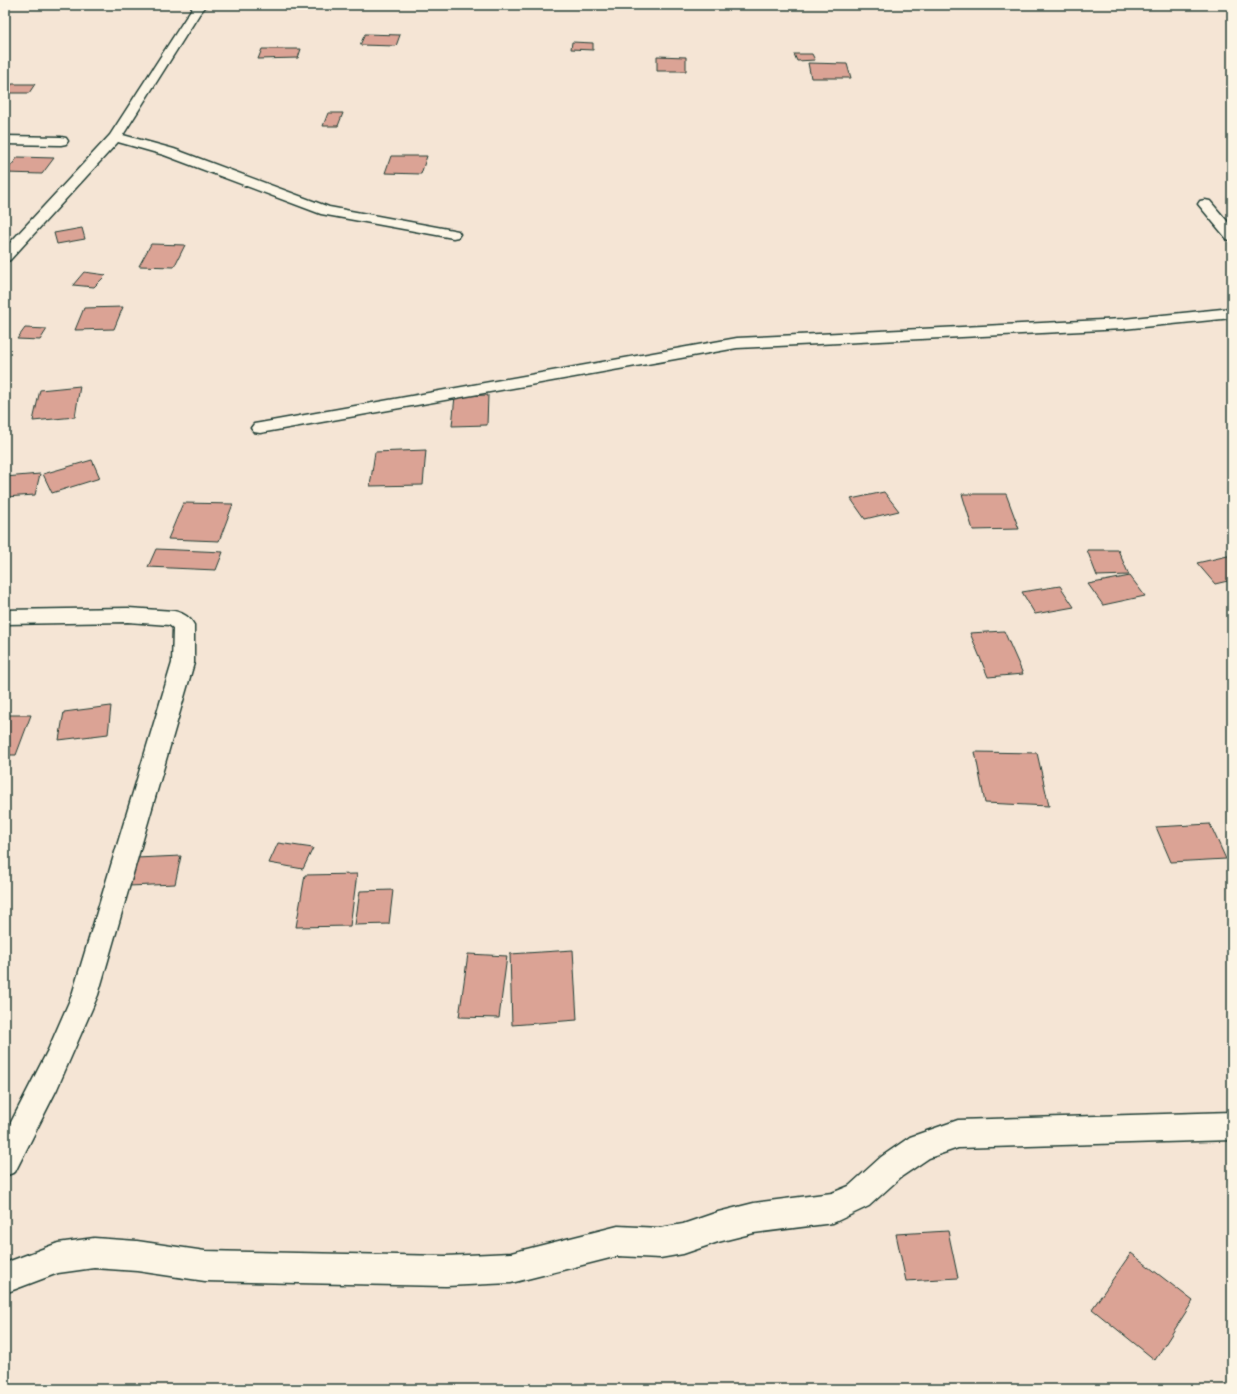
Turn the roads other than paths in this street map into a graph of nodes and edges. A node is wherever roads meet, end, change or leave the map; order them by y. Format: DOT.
graph roads {
  1 [pos="201,5"];
  2 [pos="115,137"];
  3 [pos="5,140"];
  4 [pos="61,141"];
  5 [pos="1205,204"];
  6 [pos="454,234"];
  7 [pos="1232,236"];
  8 [pos="5,257"];
  9 [pos="1232,313"];
  10 [pos="260,428"];
  11 [pos="5,617"];
  12 [pos="1232,1126"];
  13 [pos="5,1162"];
  14 [pos="5,1278"];
  1 -- 2 [label="street"];
  2 -- 6 [label="street"];
  2 -- 8 [label="street"];
  3 -- 4 [label="street"];
  5 -- 7 [label="street"];
  9 -- 10 [label="street"];
  11 -- 13 [label="street"];
  12 -- 14 [label="street"];
}
